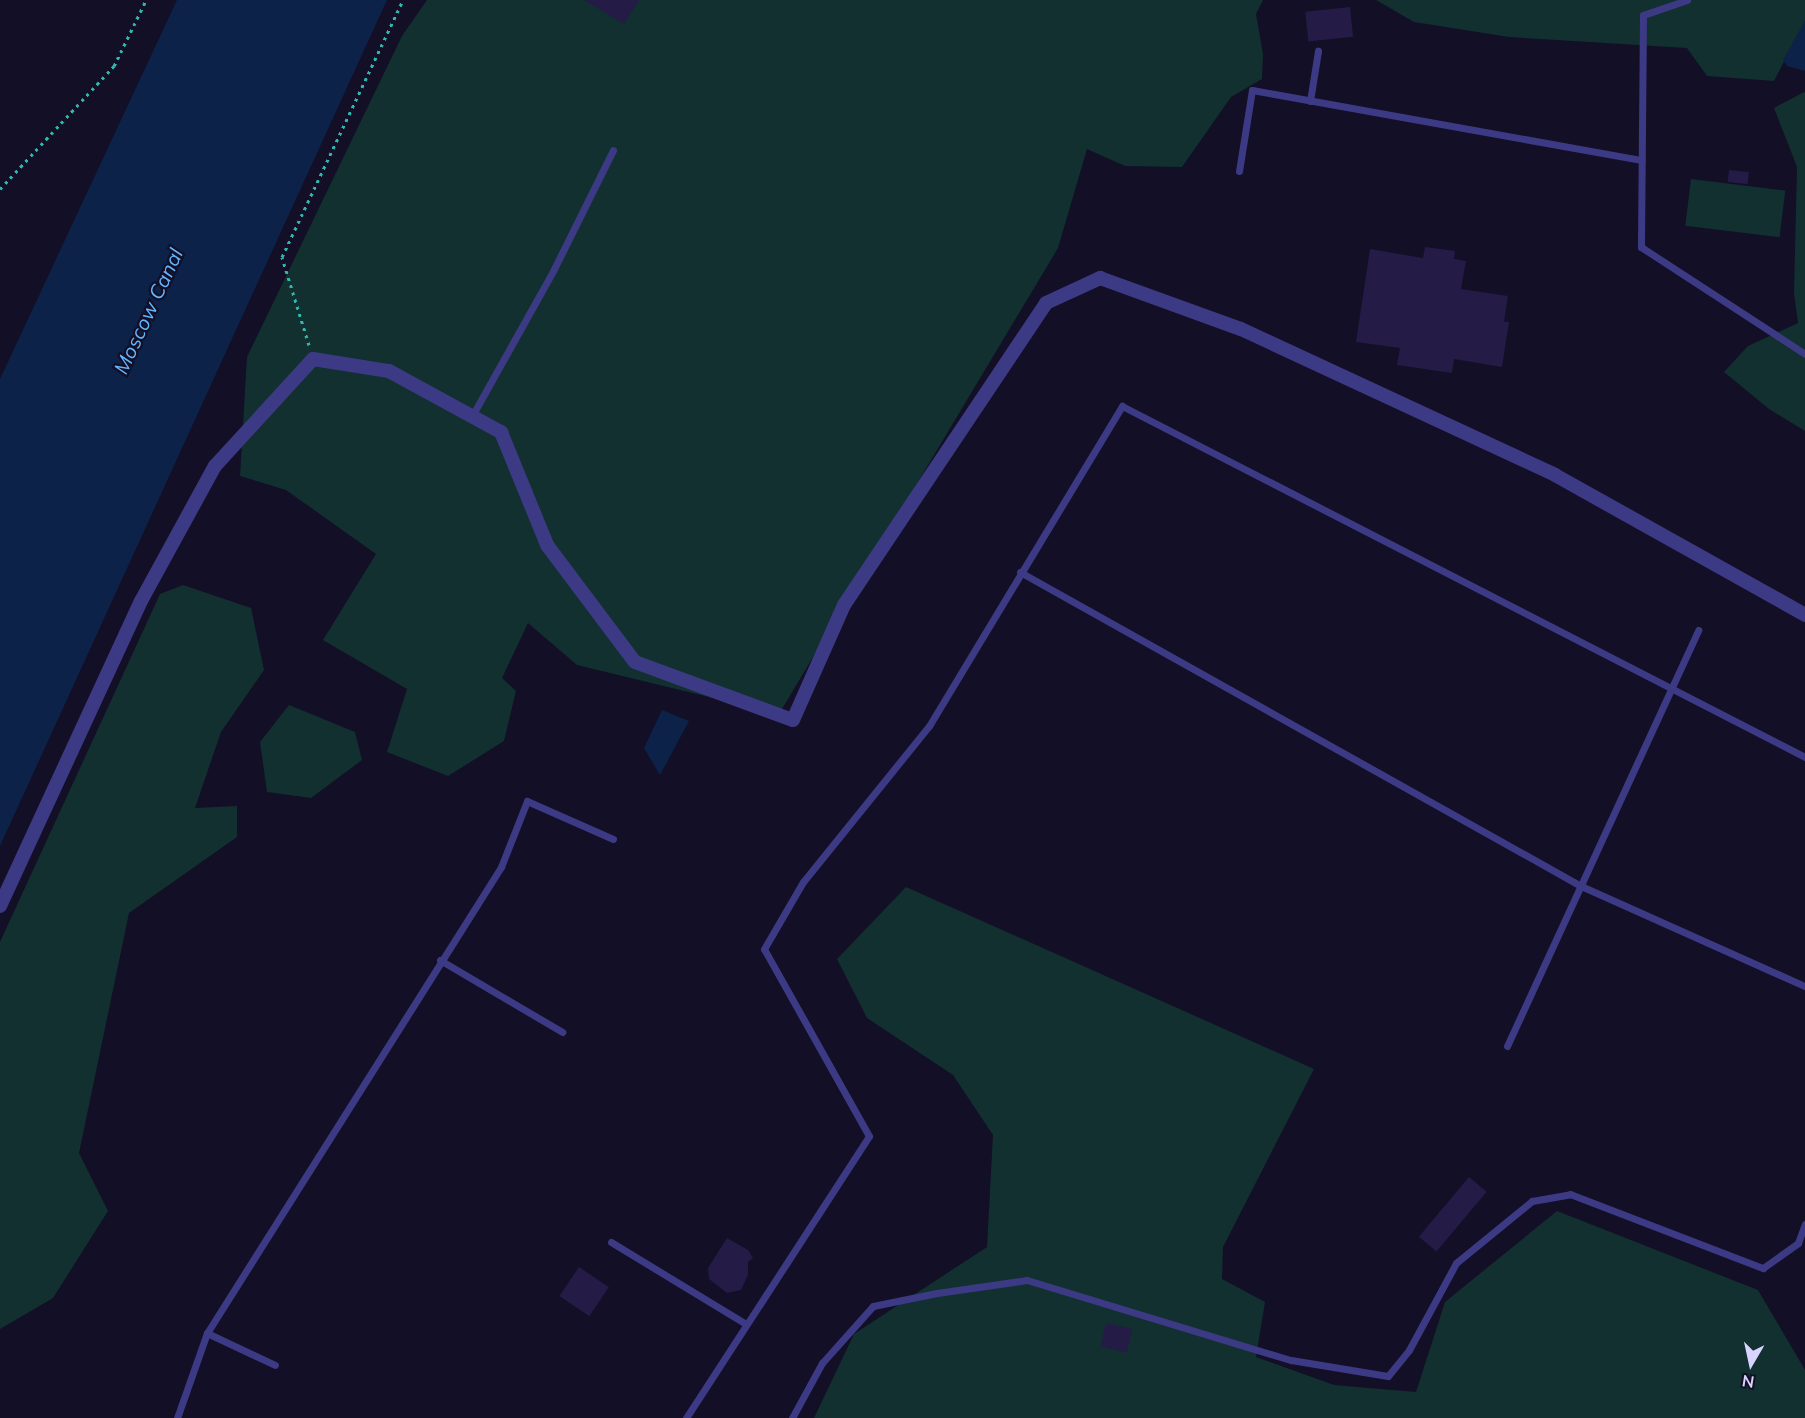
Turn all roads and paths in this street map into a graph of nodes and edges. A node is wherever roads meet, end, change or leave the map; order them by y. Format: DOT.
graph roads {
  1 [pos="146,0"];
  2 [pos="403,0"];
  3 [pos="1687,0"];
  4 [pos="1318,51"];
  5 [pos="1310,100"];
  6 [pos="613,150"];
  7 [pos="1642,160"];
  8 [pos="1239,171"];
  9 [pos="0,189"];
  10 [pos="1805,354"];
  11 [pos="313,359"];
  12 [pos="471,416"];
  13 [pos="1020,572"];
  14 [pos="1805,615"];
  15 [pos="1698,630"];
  16 [pos="1671,690"];
  17 [pos="1805,758"];
  18 [pos="613,839"];
  19 [pos="1581,886"];
  20 [pos="0,906"];
  21 [pos="440,960"];
  22 [pos="1805,986"];
  23 [pos="562,1032"];
  24 [pos="1507,1046"];
  25 [pos="1805,1224"];
  26 [pos="611,1242"];
  27 [pos="746,1324"];
  28 [pos="207,1333"];
  29 [pos="275,1365"];
  30 [pos="177,1418"];
  31 [pos="686,1418"];
  32 [pos="792,1418"];
  1 -- 9 [label="path"];
  2 -- 11 [label="path"];
  3 -- 7 [label="lane"];
  4 -- 5 [label="lane"];
  5 -- 7 [label="lane"];
  5 -- 8 [label="lane"];
  6 -- 12 [label="lane"];
  7 -- 10 [label="lane"];
  11 -- 12 [label="street"];
  11 -- 20 [label="street"];
  12 -- 14 [label="street"];
  13 -- 16 [label="lane"];
  13 -- 19 [label="lane"];
  13 -- 27 [label="lane"];
  15 -- 16 [label="lane"];
  16 -- 17 [label="lane"];
  16 -- 19 [label="lane"];
  18 -- 21 [label="lane"];
  19 -- 22 [label="lane"];
  19 -- 24 [label="lane"];
  21 -- 23 [label="lane"];
  21 -- 28 [label="lane"];
  25 -- 32 [label="lane"];
  26 -- 27 [label="lane"];
  27 -- 31 [label="lane"];
  28 -- 29 [label="lane"];
  28 -- 30 [label="lane"];
}
